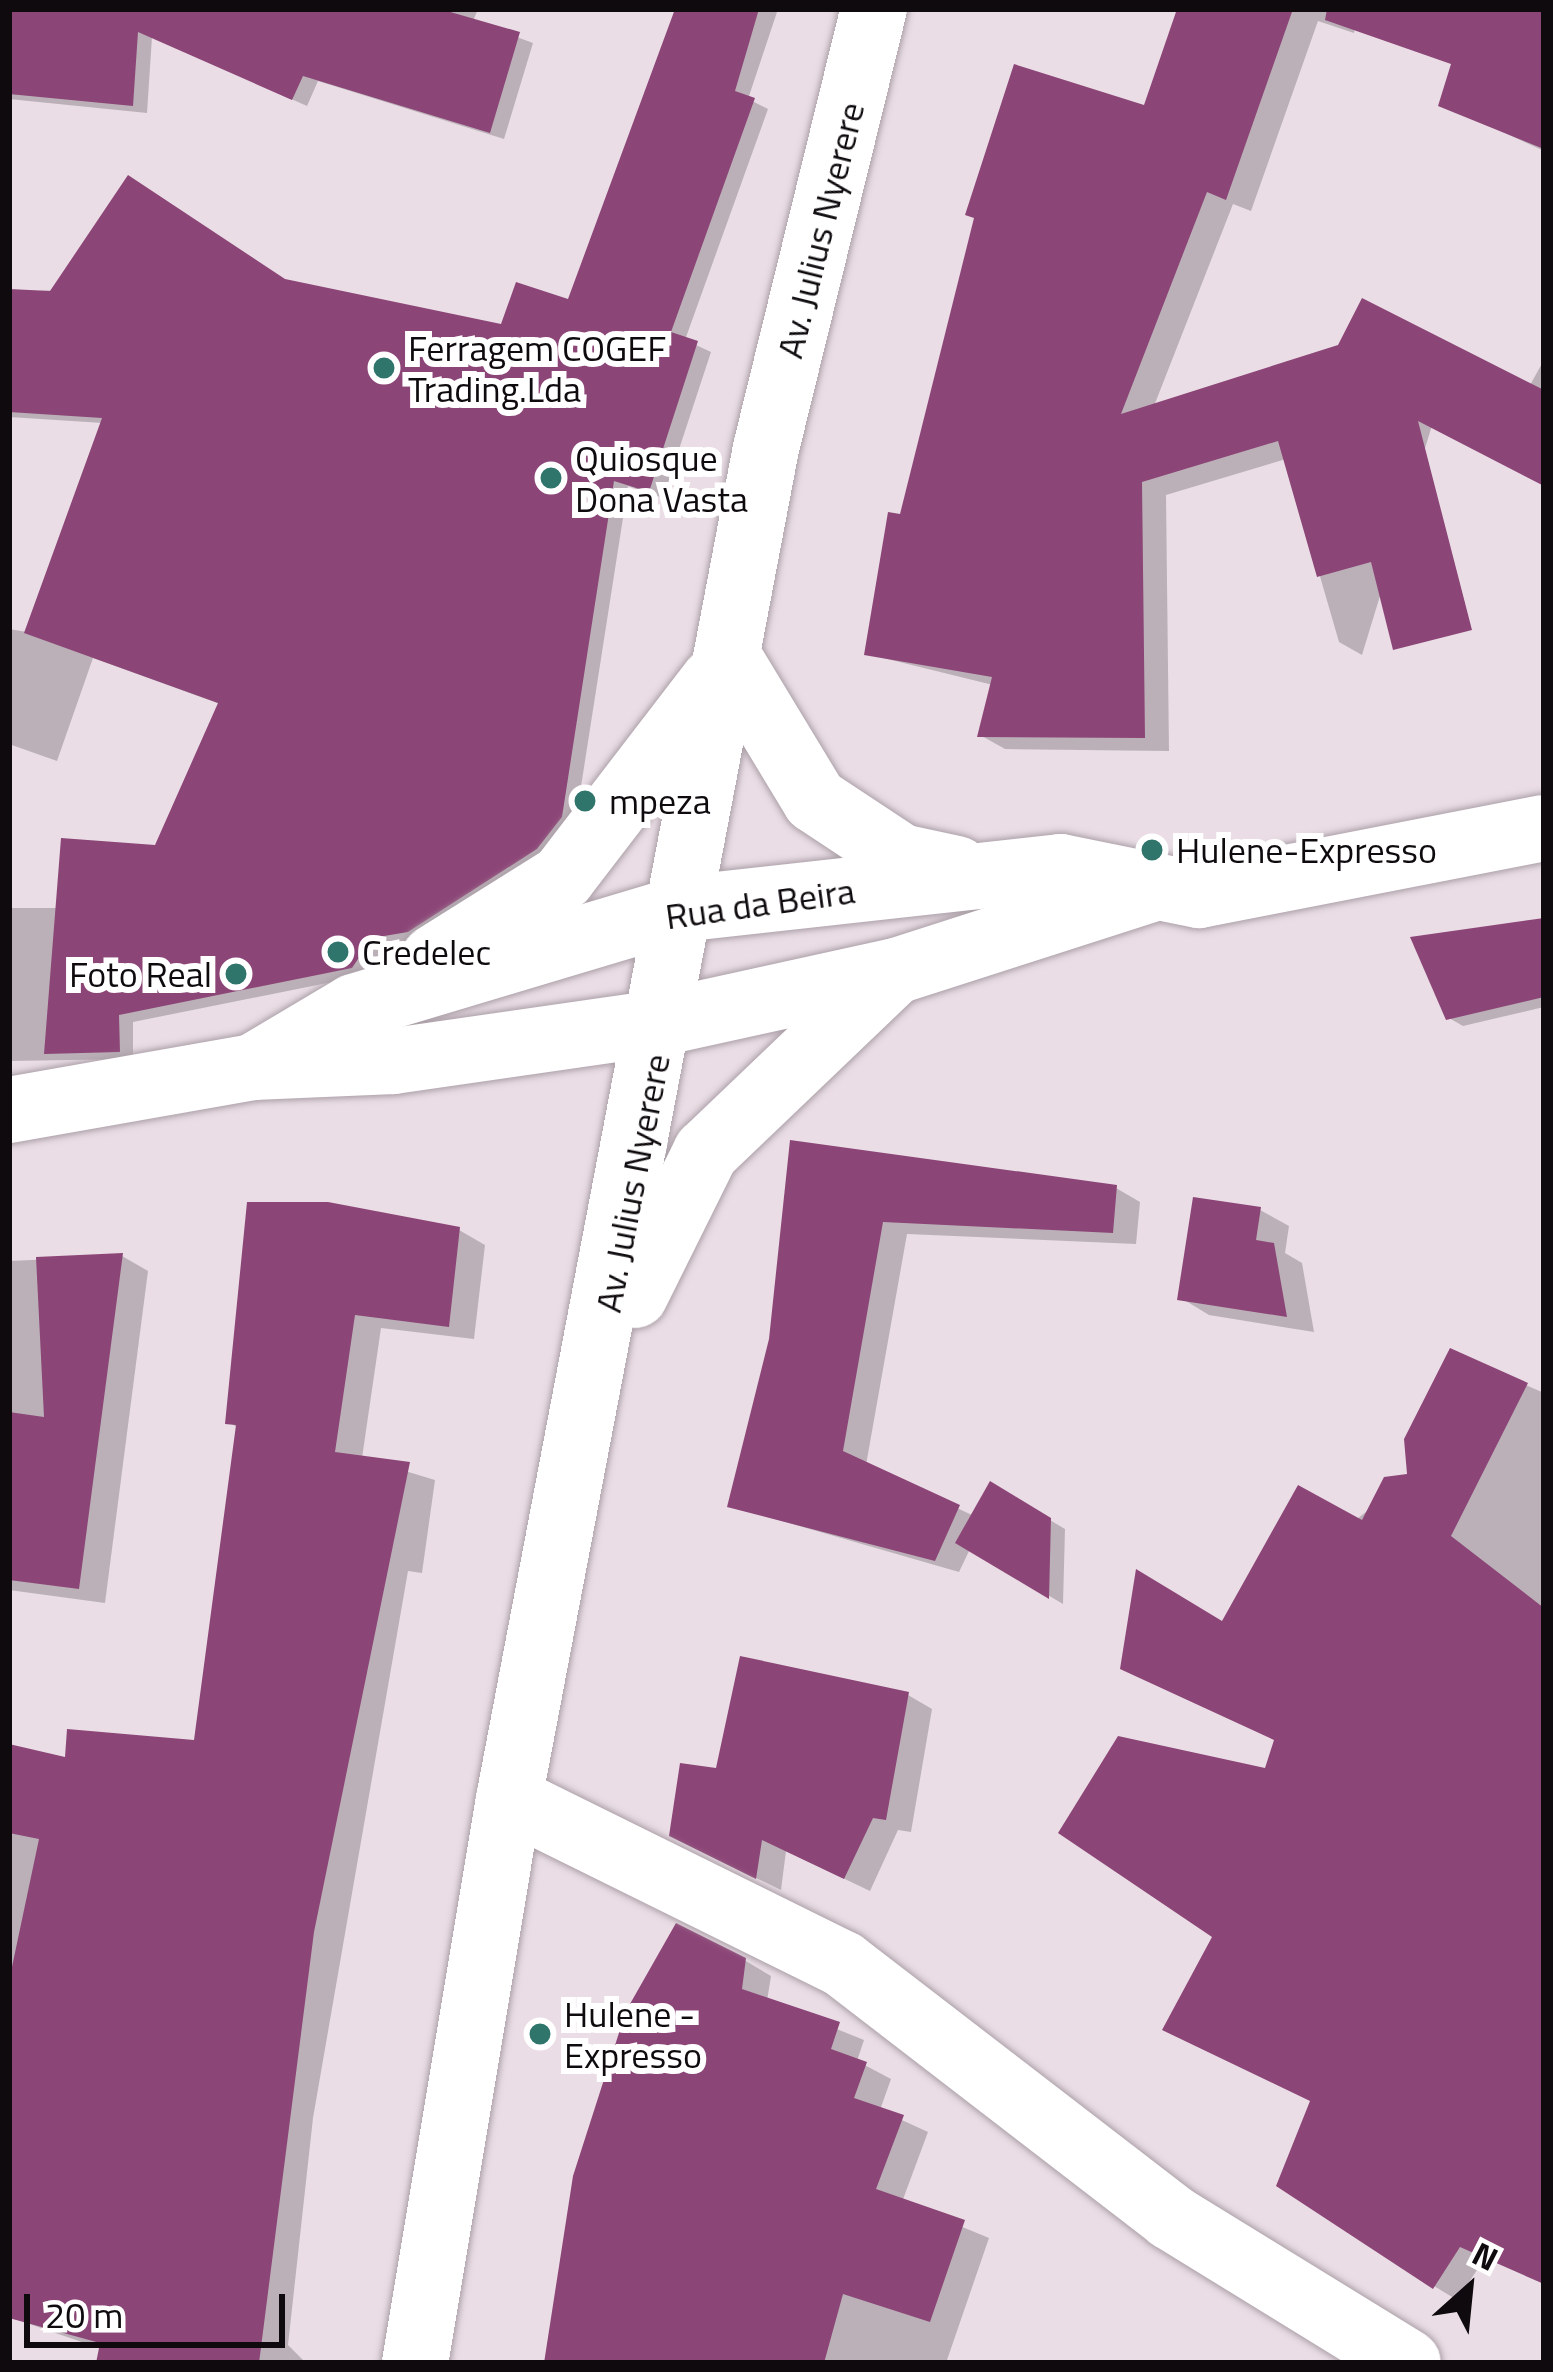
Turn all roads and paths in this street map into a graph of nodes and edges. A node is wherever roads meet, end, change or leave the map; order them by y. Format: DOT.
graph roads {
  1 [pos="874,9"];
  2 [pos="729,658"];
  3 [pos="1544,828"];
  4 [pos="980,874"];
  5 [pos="1173,893"];
  6 [pos="680,909"];
  7 [pos="896,971"];
  8 [pos="354,1007"];
  9 [pos="664,1022"];
  10 [pos="253,1067"];
  11 [pos="9,1110"];
  12 [pos="586,1410"];
  13 [pos="509,1799"];
  14 [pos="415,2363"];
  15 [pos="1408,2363"];
  1 -- 2 [label="main road, Av. Julius Nyerere"];
  2 -- 4 [label="main road"];
  2 -- 6 [label="main road, Av. Julius Nyerere"];
  2 -- 8 [label="main road"];
  3 -- 5 [label="main road, Rua da Beira"];
  4 -- 5 [label="main road, Rua da Beira"];
  4 -- 6 [label="main road, Rua da Beira"];
  5 -- 7 [label="main road, Rua da Beira"];
  6 -- 8 [label="main road, Rua da Beira"];
  6 -- 9 [label="main road, Av. Julius Nyerere"];
  7 -- 9 [label="main road, Rua da Beira"];
  7 -- 12 [label="main road"];
  8 -- 10 [label="main road, Rua da Beira"];
  9 -- 10 [label="main road, Rua da Beira"];
  9 -- 12 [label="main road, Av. Julius Nyerere"];
  10 -- 11 [label="main road, Rua da Beira"];
  12 -- 13 [label="main road, Av. Julius Nyerere"];
  13 -- 14 [label="main road, Av. Julius Nyerere"];
  13 -- 15 [label="main road"];
}
